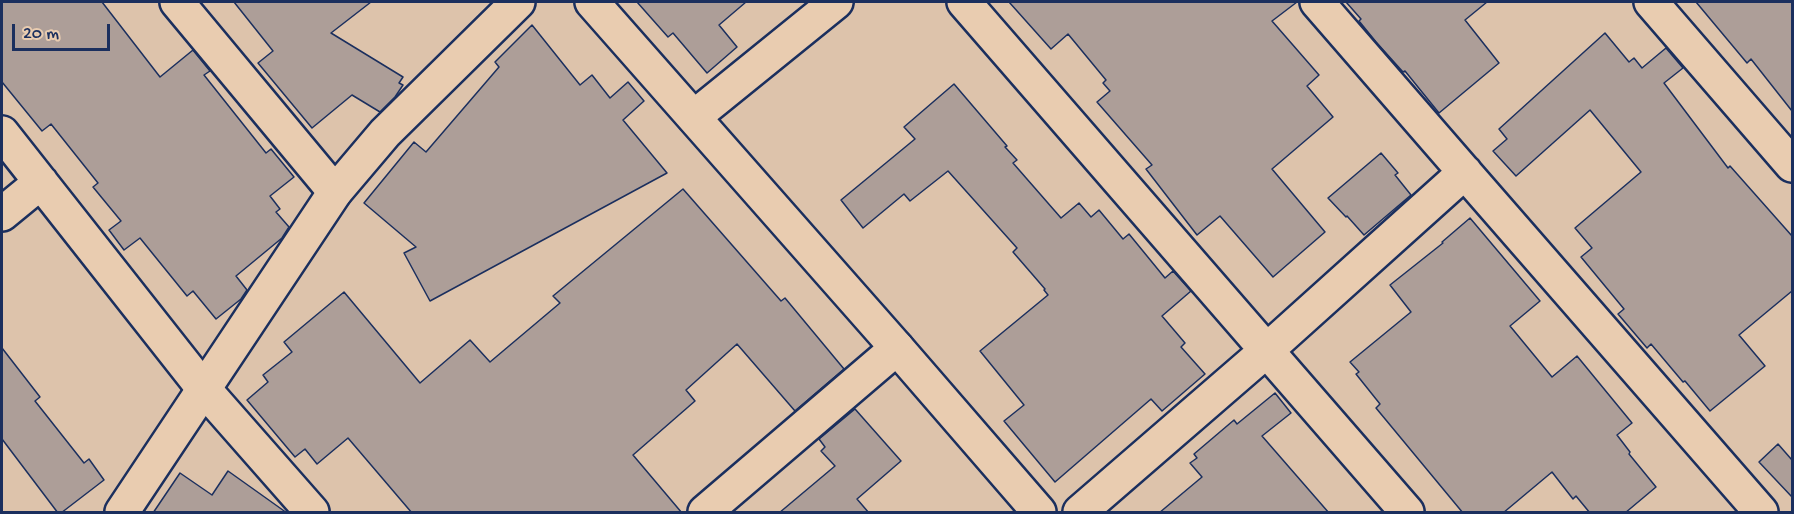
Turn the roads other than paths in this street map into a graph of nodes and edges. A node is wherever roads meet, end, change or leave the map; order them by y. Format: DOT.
graph roads {
  1 [pos="177,2"];
  2 [pos="518,2"];
  3 [pos="592,2"];
  4 [pos="836,2"];
  5 [pos="964,2"];
  6 [pos="1317,2"];
  7 [pos="1651,2"];
  8 [pos="694,117"];
  9 [pos="2,134"];
  10 [pos="1792,165"];
  11 [pos="1465,172"];
  12 [pos="41,182"];
  13 [pos="335,192"];
  14 [pos="2,214"];
  15 [pos="897,348"];
  16 [pos="1266,351"];
  17 [pos="203,388"];
  18 [pos="122,513"];
  19 [pos="312,513"];
  20 [pos="705,513"];
  21 [pos="1039,513"];
  22 [pos="1080,513"];
  23 [pos="1407,513"];
  24 [pos="1761,513"];
  1 -- 13 [label="street"];
  2 -- 13 [label="street"];
  3 -- 8 [label="street"];
  4 -- 8 [label="street"];
  5 -- 16 [label="street"];
  6 -- 11 [label="street"];
  7 -- 10 [label="street"];
  8 -- 15 [label="street"];
  9 -- 12 [label="street"];
  11 -- 16 [label="street"];
  11 -- 24 [label="street"];
  12 -- 14 [label="street"];
  12 -- 17 [label="street"];
  13 -- 17 [label="street"];
  15 -- 20 [label="street"];
  15 -- 21 [label="street"];
  16 -- 22 [label="street"];
  16 -- 23 [label="street"];
  17 -- 18 [label="street"];
  17 -- 19 [label="street"];
}
